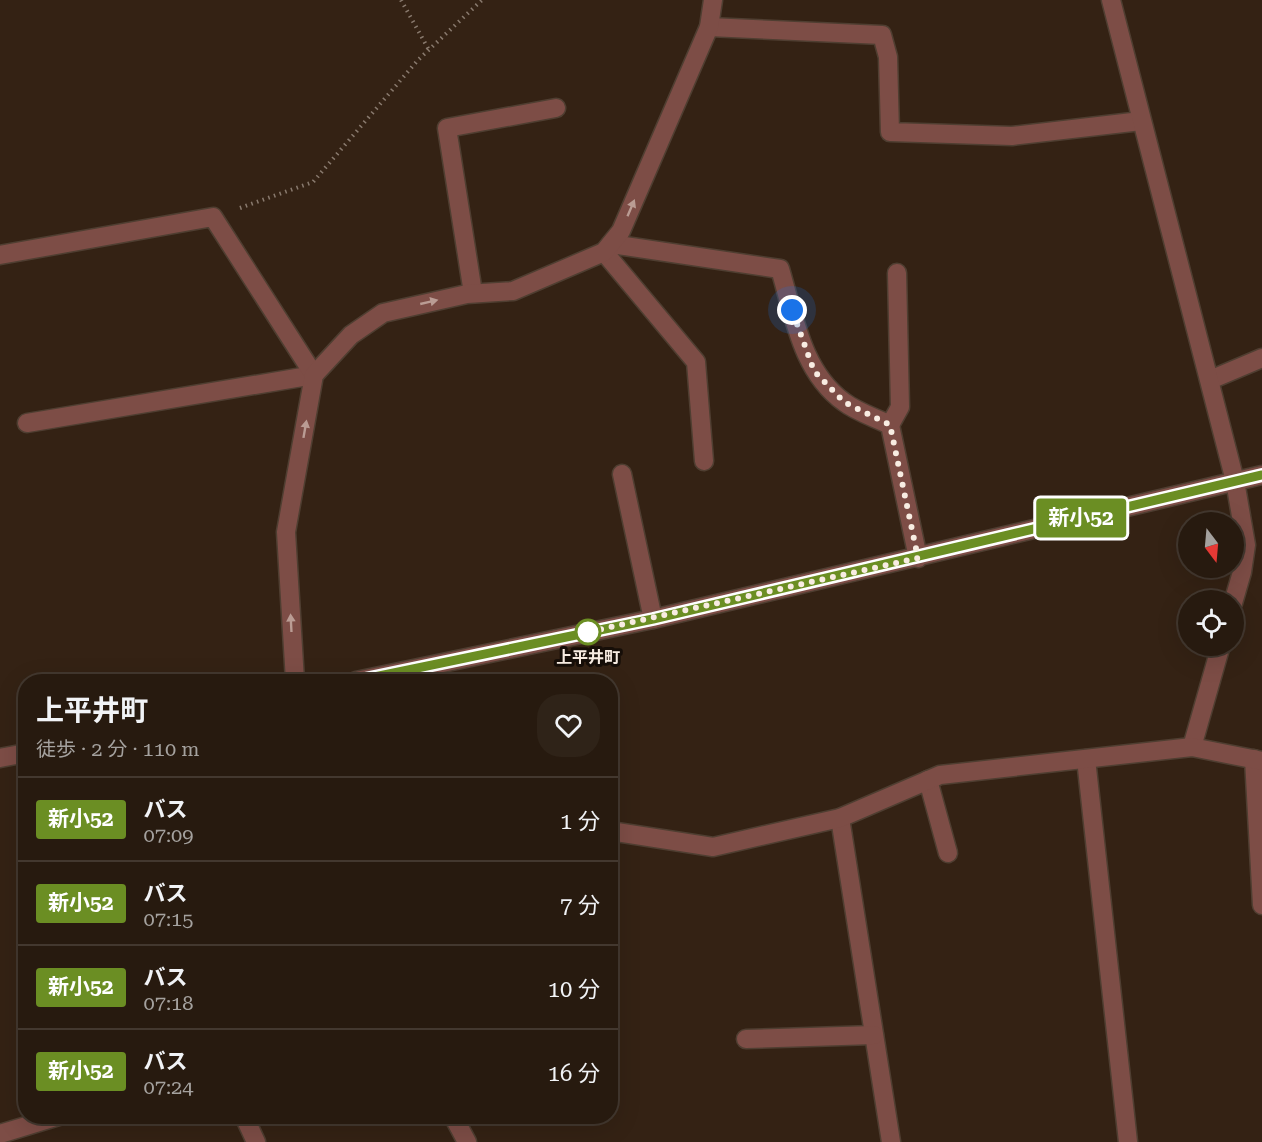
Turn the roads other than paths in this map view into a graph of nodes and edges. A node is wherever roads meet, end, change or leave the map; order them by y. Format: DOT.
graph roads {
  1 [pos="713,0"];
  2 [pos="1111,0"];
  3 [pos="709,27"];
  4 [pos="556,108"];
  5 [pos="1142,121"];
  6 [pos="607,248"];
  7 [pos="0,255"];
  8 [pos="897,273"];
  9 [pos="473,293"];
  10 [pos="1262,358"];
  11 [pos="314,375"];
  12 [pos="1210,380"];
  13 [pos="27,423"];
  14 [pos="890,425"];
  15 [pos="704,461"];
  16 [pos="622,474"];
  17 [pos="1262,475"];
  18 [pos="1235,481"];
  19 [pos="918,558"];
  20 [pos="1236,590"];
  21 [pos="653,619"];
  22 [pos="1218,656"];
  23 [pos="295,674"];
  24 [pos="390,674"];
  25 [pos="1192,747"];
  26 [pos="18,755"];
  27 [pos="0,759"];
  28 [pos="1086,759"];
  29 [pos="1258,760"];
  30 [pos="928,780"];
  31 [pos="840,818"];
  32 [pos="618,832"];
  33 [pos="948,853"];
  34 [pos="1262,905"];
  35 [pos="874,1035"];
  36 [pos="746,1039"];
  37 [pos="33,1124"];
  38 [pos="248,1124"];
  39 [pos="457,1124"];
  40 [pos="0,1134"];
  41 [pos="256,1142"];
  42 [pos="467,1142"];
  43 [pos="891,1142"];
  44 [pos="1128,1142"];
  1 -- 3 [label="street"];
  2 -- 5 [label="street"];
  3 -- 5 [label="street"];
  6 -- 3 [label="street, one-way"];
  4 -- 9 [label="street"];
  5 -- 12 [label="street"];
  6 -- 9 [label="street"];
  6 -- 14 [label="street"];
  6 -- 15 [label="street"];
  7 -- 11 [label="street"];
  8 -- 14 [label="street"];
  11 -- 9 [label="street, one-way"];
  10 -- 12 [label="street"];
  11 -- 13 [label="street"];
  23 -- 11 [label="street, one-way"];
  12 -- 18 [label="street"];
  14 -- 19 [label="street"];
  16 -- 21 [label="street"];
  17 -- 18 [label="street"];
  18 -- 19 [label="street"];
  18 -- 20 [label="street"];
  19 -- 21 [label="street"];
  21 -- 24 [label="street"];
  22 -- 25 [label="street"];
  25 -- 28 [label="street"];
  25 -- 29 [label="street"];
  26 -- 27 [label="street"];
  28 -- 30 [label="street"];
  28 -- 44 [label="street"];
  29 -- 34 [label="street"];
  30 -- 31 [label="street"];
  30 -- 33 [label="street"];
  31 -- 32 [label="street"];
  31 -- 35 [label="street"];
  35 -- 36 [label="street"];
  35 -- 43 [label="street"];
  37 -- 40 [label="street"];
  38 -- 41 [label="street"];
  39 -- 42 [label="street"];
}
